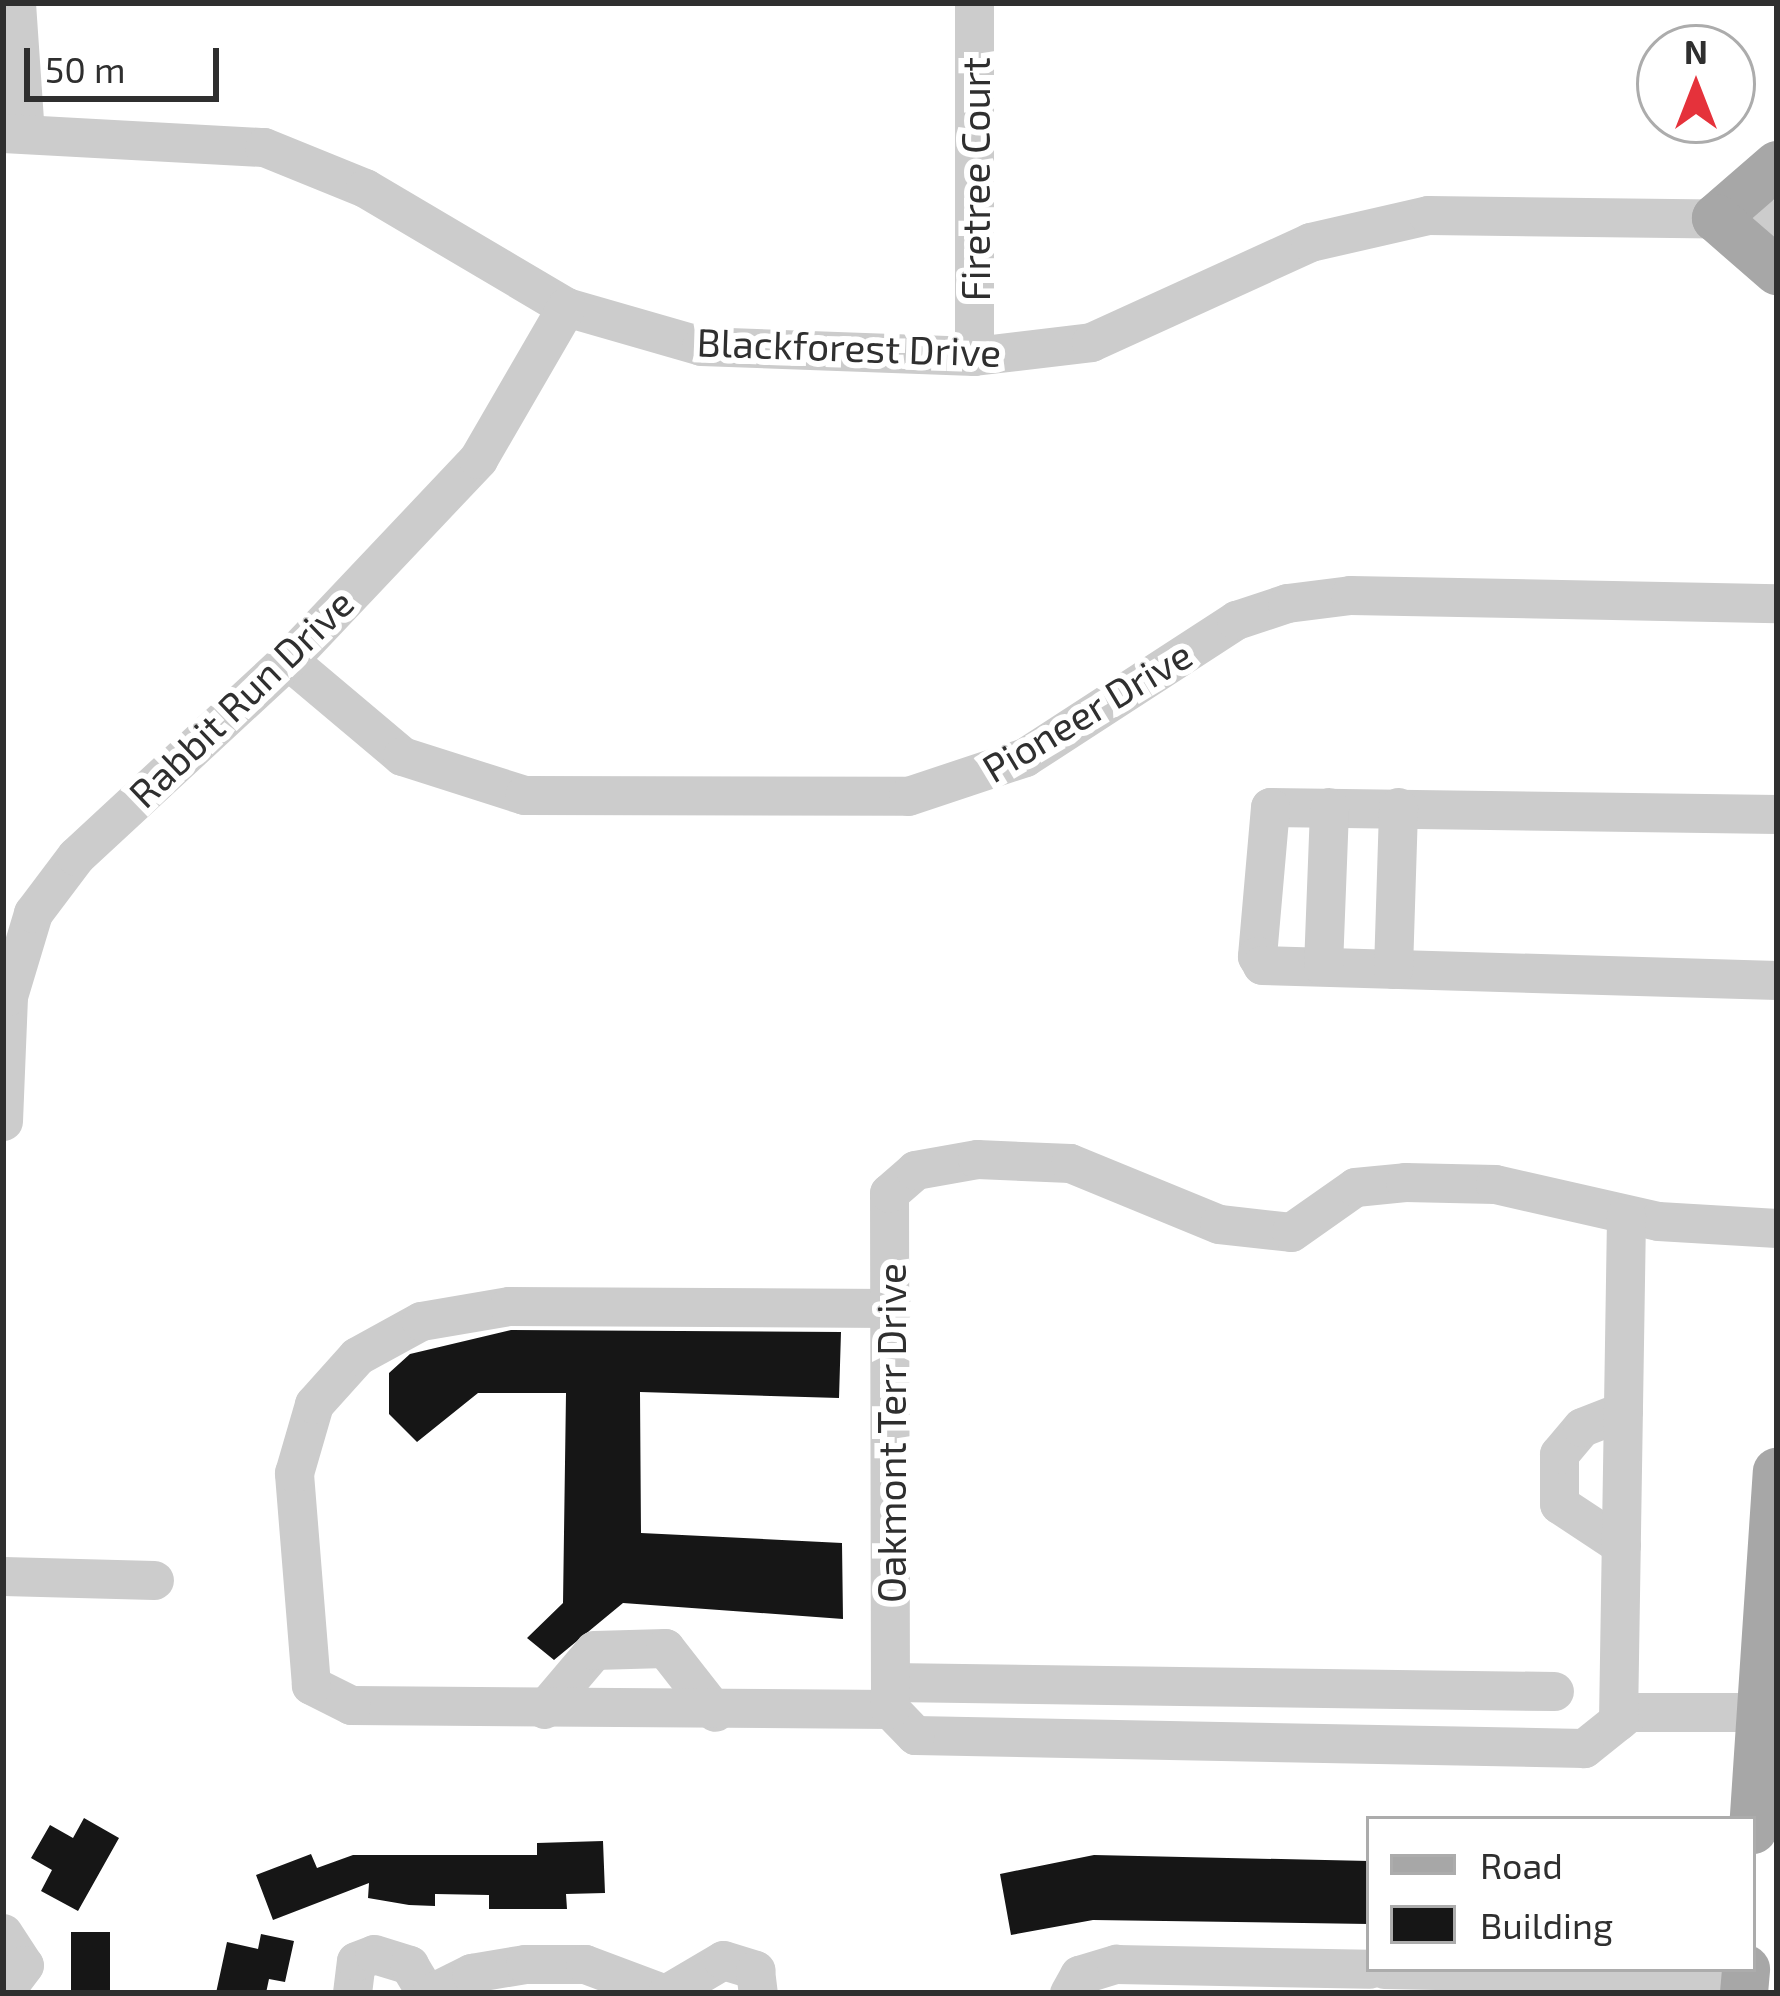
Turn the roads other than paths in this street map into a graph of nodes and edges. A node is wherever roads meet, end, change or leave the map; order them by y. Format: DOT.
graph roads {
  1 [pos="16,3"];
  2 [pos="974,3"];
  3 [pos="14,133"];
  4 [pos="1777,165"];
  5 [pos="1716,218"];
  6 [pos="1777,219"];
  7 [pos="1777,271"];
  8 [pos="566,307"];
  9 [pos="974,356"];
  10 [pos="1777,603"];
  11 [pos="288,660"];
  12 [pos="1329,806"];
  13 [pos="1398,807"];
  14 [pos="1777,814"];
  15 [pos="1323,966"];
  16 [pos="1394,969"];
  17 [pos="1777,980"];
  18 [pos="3,1121"];
  19 [pos="1626,1214"];
  20 [pos="1777,1228"];
  21 [pos="892,1308"];
  22 [pos="1623,1411"];
  23 [pos="1777,1472"];
  24 [pos="1621,1545"];
  25 [pos="3,1576"];
  26 [pos="154,1580"];
  27 [pos="1335,1688"];
  28 [pos="1554,1691"];
  29 [pos="890,1695"];
  30 [pos="544,1709"];
  31 [pos="715,1712"];
  32 [pos="1759,1712"];
  33 [pos="1618,1721"];
  34 [pos="1336,1746"];
  35 [pos="1754,1816"];
  36 [pos="3,1933"];
  37 [pos="1366,1969"];
  38 [pos="1413,1972"];
  39 [pos="1745,1979"];
  40 [pos="1509,1982"];
  41 [pos="3,1993"];
  42 [pos="352,1993"];
  43 [pos="429,1993"];
  44 [pos="664,1993"];
  45 [pos="758,1993"];
  46 [pos="1069,1993"];
  1 -- 3 [label="street"];
  2 -- 9 [label="street, Firetree Court"];
  3 -- 8 [label="street, Blackforest Drive"];
  4 -- 5 [label="main road"];
  5 -- 6 [label="street, Blackforest Drive"];
  5 -- 7 [label="main road"];
  5 -- 9 [label="street, Blackforest Drive"];
  8 -- 9 [label="street, Blackforest Drive"];
  8 -- 11 [label="street, Rabbit Run Drive"];
  10 -- 11 [label="street, Pioneer Drive"];
  11 -- 18 [label="street, Rabbit Run Drive"];
  12 -- 13 [label="street"];
  12 -- 15 [label="street"];
  12 -- 15 [label="street"];
  13 -- 14 [label="street"];
  13 -- 16 [label="street"];
  15 -- 16 [label="street"];
  16 -- 17 [label="street"];
  19 -- 20 [label="street, Oakmont Terr Drive"];
  19 -- 21 [label="street, Oakmont Terr Drive"];
  19 -- 22 [label="street"];
  21 -- 29 [label="street, Oakmont Terr Drive"];
  21 -- 30 [label="street"];
  22 -- 24 [label="street"];
  22 -- 24 [label="street"];
  23 -- 32 [label="main road"];
  24 -- 33 [label="street"];
  25 -- 26 [label="street"];
  27 -- 28 [label="street"];
  27 -- 29 [label="street"];
  27 -- 34 [label="street"];
  29 -- 31 [label="street"];
  29 -- 34 [label="street"];
  30 -- 31 [label="street"];
  30 -- 31 [label="street"];
  32 -- 33 [label="street"];
  32 -- 35 [label="main road"];
  33 -- 34 [label="street"];
  36 -- 41 [label="street"];
  37 -- 46 [label="street"];
  38 -- 40 [label="street"];
  39 -- 40 [label="street"];
  42 -- 43 [label="street"];
  43 -- 44 [label="street"];
  44 -- 45 [label="street"];
}
